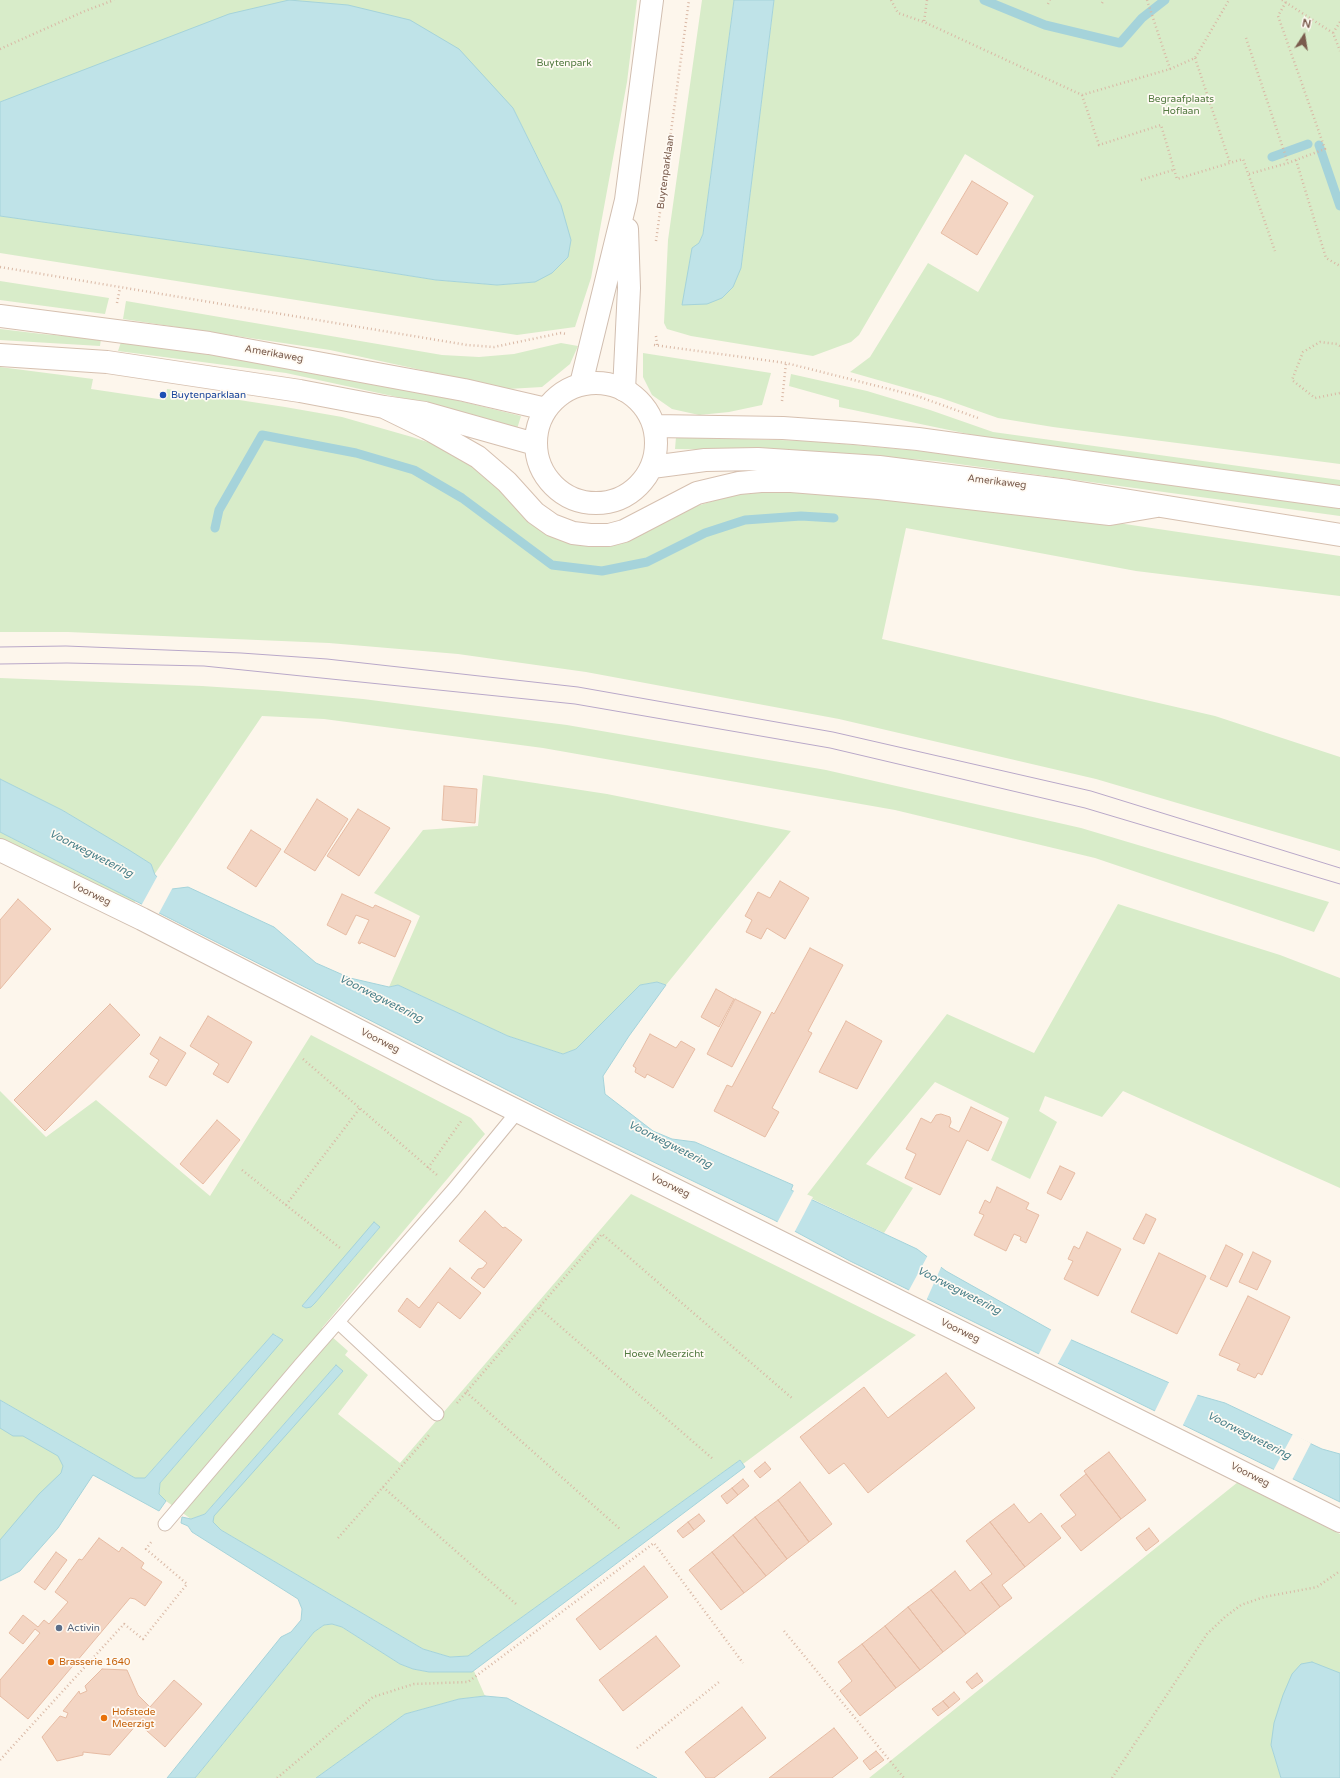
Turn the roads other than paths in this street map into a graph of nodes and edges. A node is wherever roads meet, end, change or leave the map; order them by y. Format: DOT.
graph roads {
  1 [pos="652,0"];
  2 [pos="626,200"];
  3 [pos="0,316"];
  4 [pos="0,355"];
  5 [pos="581,384"];
  6 [pos="624,390"];
  7 [pos="384,407"];
  8 [pos="546,408"];
  9 [pos="654,426"];
  10 [pos="535,444"];
  11 [pos="652,467"];
  12 [pos="1340,498"];
  13 [pos="1157,506"];
  14 [pos="1340,535"];
  15 [pos="0,850"];
  16 [pos="518,1111"];
  17 [pos="338,1322"];
  18 [pos="437,1414"];
  19 [pos="1340,1521"];
  20 [pos="165,1524"];
  1 -- 2 [label="main road"];
  2 -- 5 [label="main road"];
  2 -- 6 [label="main road"];
  3 -- 8 [label="main road, Amerikaweg"];
  4 -- 7 [label="main road"];
  5 -- 6 [label="main road"];
  5 -- 8 [label="main road"];
  6 -- 9 [label="main road"];
  7 -- 10 [label="main road"];
  7 -- 13 [label="main road"];
  8 -- 10 [label="main road"];
  9 -- 11 [label="main road"];
  9 -- 12 [label="main road"];
  10 -- 11 [label="main road"];
  11 -- 13 [label="main road, Amerikaweg"];
  13 -- 14 [label="main road, Amerikaweg"];
  15 -- 16 [label="main road, Voorweg"];
  16 -- 17 [label="lane"];
  16 -- 19 [label="main road, Voorweg"];
  17 -- 18 [label="lane"];
  17 -- 20 [label="lane"];
}
